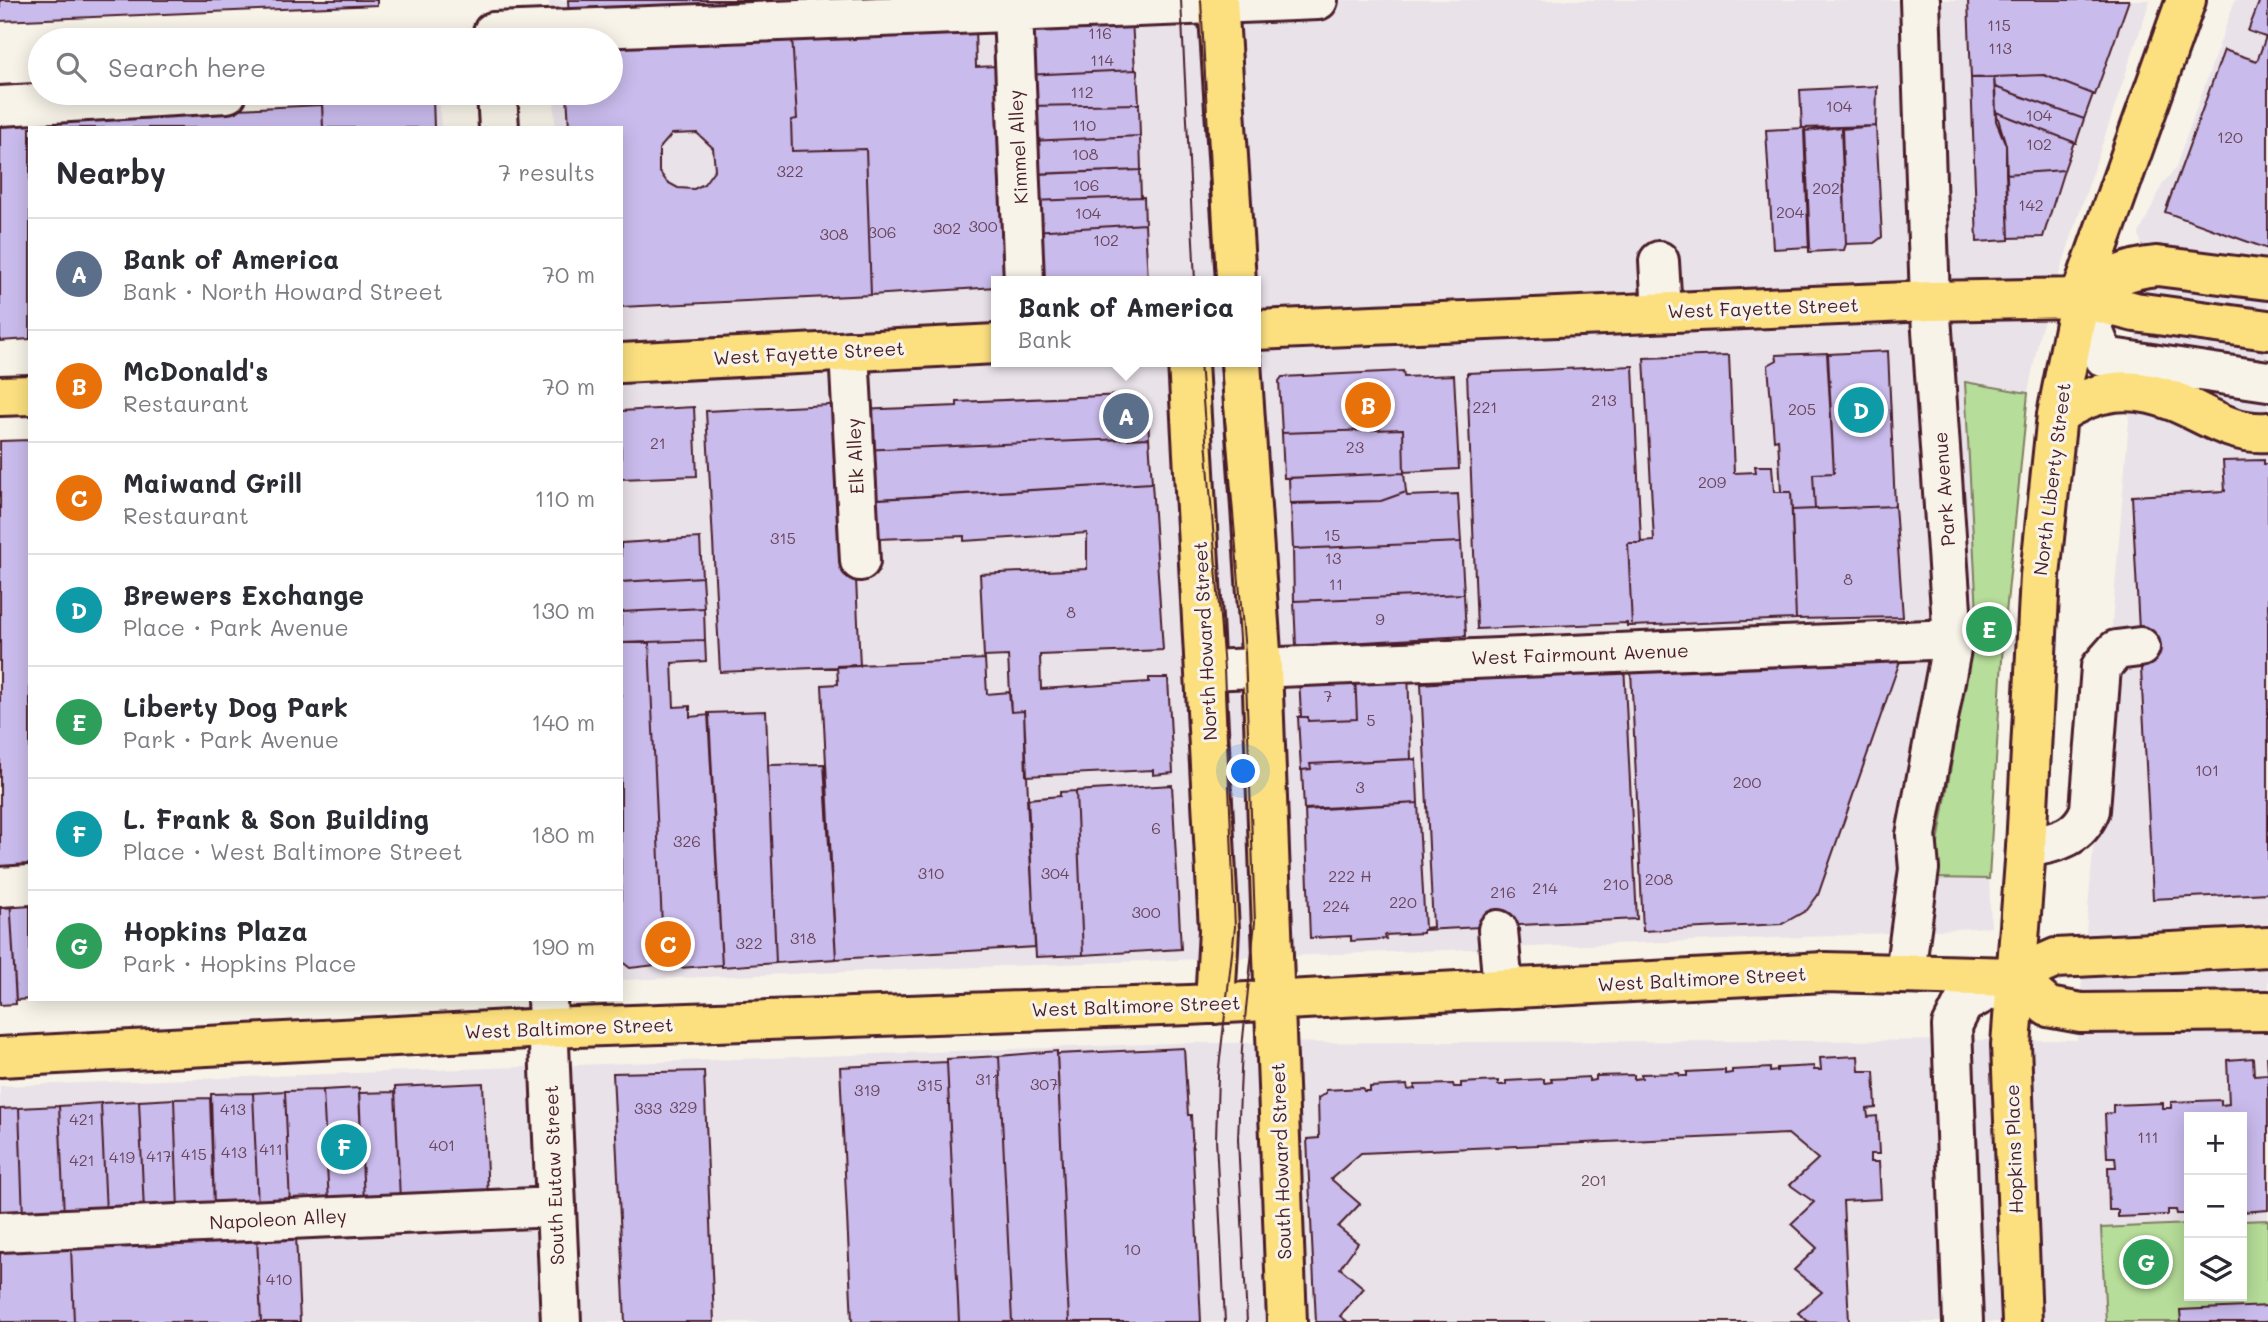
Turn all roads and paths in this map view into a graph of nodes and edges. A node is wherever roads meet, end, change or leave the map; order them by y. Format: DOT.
graph roads {
  1 [pos="1318,0"];
  2 [pos="1920,0"];
  3 [pos="2186,0"];
  4 [pos="1219,3"];
  5 [pos="1013,12"];
  6 [pos="493,24"];
  7 [pos="28,104"];
  8 [pos="498,105"];
  9 [pos="0,106"];
  10 [pos="499,126"];
  11 [pos="1659,261"];
  12 [pos="1024,276"];
  13 [pos="1236,276"];
  14 [pos="2268,281"];
  15 [pos="2080,298"];
  16 [pos="1930,301"];
  17 [pos="1662,312"];
  18 [pos="1261,330"];
  19 [pos="2268,330"];
  20 [pos="991,344"];
  21 [pos="849,351"];
  22 [pos="623,363"];
  23 [pos="1188,367"];
  24 [pos="1241,367"];
  25 [pos="2268,381"];
  26 [pos="28,395"];
  27 [pos="0,396"];
  28 [pos="2057,415"];
  29 [pos="2268,432"];
  30 [pos="860,561"];
  31 [pos="1953,639"];
  32 [pos="2140,647"];
  33 [pos="1262,667"];
  34 [pos="1207,670"];
  35 [pos="2026,848"];
  36 [pos="28,885"];
  37 [pos="0,887"];
  38 [pos="1498,930"];
  39 [pos="2268,947"];
  40 [pos="1905,973"];
  41 [pos="2014,977"];
  42 [pos="1503,989"];
  43 [pos="1275,1000"];
  44 [pos="1215,1004"];
  45 [pos="2268,1011"];
  46 [pos="548,1014"];
  47 [pos="0,1057"];
  48 [pos="556,1206"];
  49 [pos="0,1232"];
  50 [pos="561,1322"];
  51 [pos="1287,1322"];
  52 [pos="1964,1322"];
  53 [pos="2022,1322"];
  1 -- 4 [label="street"];
  2 -- 16 [label="street, Park Avenue"];
  3 -- 15 [label="main road, North Liberty Street"];
  4 -- 5 [label="street"];
  4 -- 13 [label="main road"];
  5 -- 6 [label="street"];
  5 -- 12 [label="street, Kimmel Alley"];
  7 -- 9 [label="street"];
  8 -- 10 [label="street"];
  11 -- 17 [label="street"];
  14 -- 15 [label="main road"];
  15 -- 16 [label="main road, West Fayette Street"];
  15 -- 19 [label="main road, West Fayette Street"];
  15 -- 25 [label="street"];
  15 -- 28 [label="main road, North Liberty Street"];
  16 -- 17 [label="main road, West Fayette Street"];
  16 -- 31 [label="street, Park Avenue"];
  17 -- 18 [label="main road, West Fayette Street"];
  20 -- 21 [label="main road, West Fayette Street"];
  21 -- 22 [label="main road, West Fayette Street"];
  21 -- 30 [label="street, Elk Alley"];
  23 -- 34 [label="main road, North Howard Street"];
  24 -- 33 [label="main road"];
  26 -- 27 [label="main road"];
  28 -- 29 [label="main road"];
  28 -- 35 [label="main road, North Liberty Street"];
  31 -- 33 [label="street, West Fairmount Avenue"];
  31 -- 40 [label="street, Park Avenue"];
  32 -- 35 [label="street"];
  33 -- 34 [label="street, West Fairmount Avenue"];
  33 -- 43 [label="main road"];
  34 -- 44 [label="main road, North Howard Street"];
  35 -- 41 [label="main road, North Liberty Street"];
  36 -- 37 [label="street"];
  38 -- 42 [label="street"];
  39 -- 41 [label="main road, West Baltimore Street"];
  40 -- 41 [label="main road, West Baltimore Street"];
  40 -- 42 [label="main road, West Baltimore Street"];
  41 -- 45 [label="main road"];
  41 -- 52 [label="street"];
  41 -- 53 [label="main road, Hopkins Place"];
  42 -- 43 [label="main road, West Baltimore Street"];
  43 -- 44 [label="main road, West Baltimore Street"];
  43 -- 51 [label="main road, South Howard Street"];
  44 -- 46 [label="main road, West Baltimore Street"];
  46 -- 47 [label="main road, West Baltimore Street"];
  46 -- 48 [label="street, South Eutaw Street"];
  48 -- 49 [label="street, Napoleon Alley"];
  48 -- 50 [label="street, South Eutaw Street"];
}
